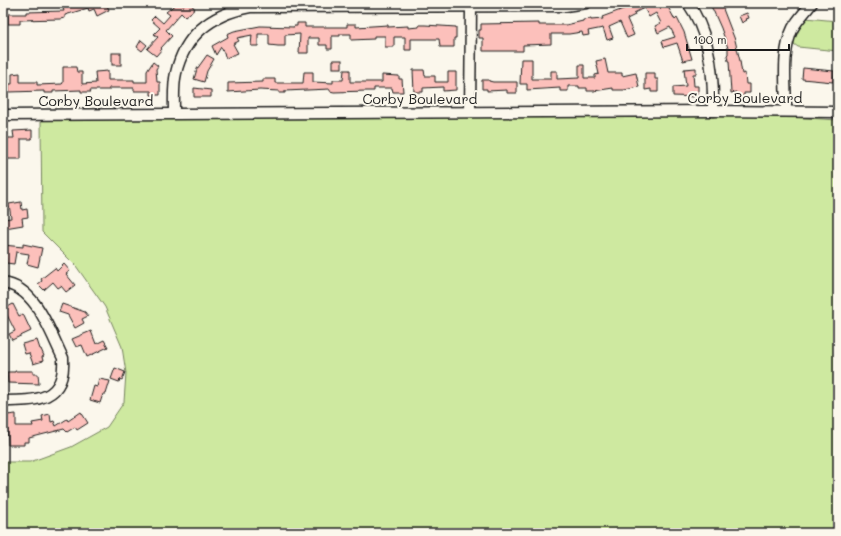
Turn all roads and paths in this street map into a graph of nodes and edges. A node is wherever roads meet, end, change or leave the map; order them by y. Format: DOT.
graph roads {
  1 [pos="586,3"];
  2 [pos="688,3"];
  3 [pos="812,3"];
  4 [pos="246,5"];
  5 [pos="397,5"];
  6 [pos="471,7"];
  7 [pos="714,111"];
  8 [pos="786,111"];
  9 [pos="470,112"];
  10 [pos="838,112"];
  11 [pos="174,113"];
  12 [pos="3,115"];
  13 [pos="3,283"];
  14 [pos="3,401"];
  1 -- 6 [label="street"];
  2 -- 7 [label="street"];
  3 -- 8 [label="street"];
  4 -- 5 [label="street"];
  4 -- 11 [label="street"];
  5 -- 6 [label="street"];
  6 -- 9 [label="street"];
  7 -- 8 [label="street, Corby Boulevard"];
  7 -- 9 [label="street, Corby Boulevard"];
  8 -- 10 [label="street, Corby Boulevard"];
  9 -- 11 [label="street, Corby Boulevard"];
  11 -- 12 [label="street, Corby Boulevard"];
  13 -- 14 [label="street"];
}
